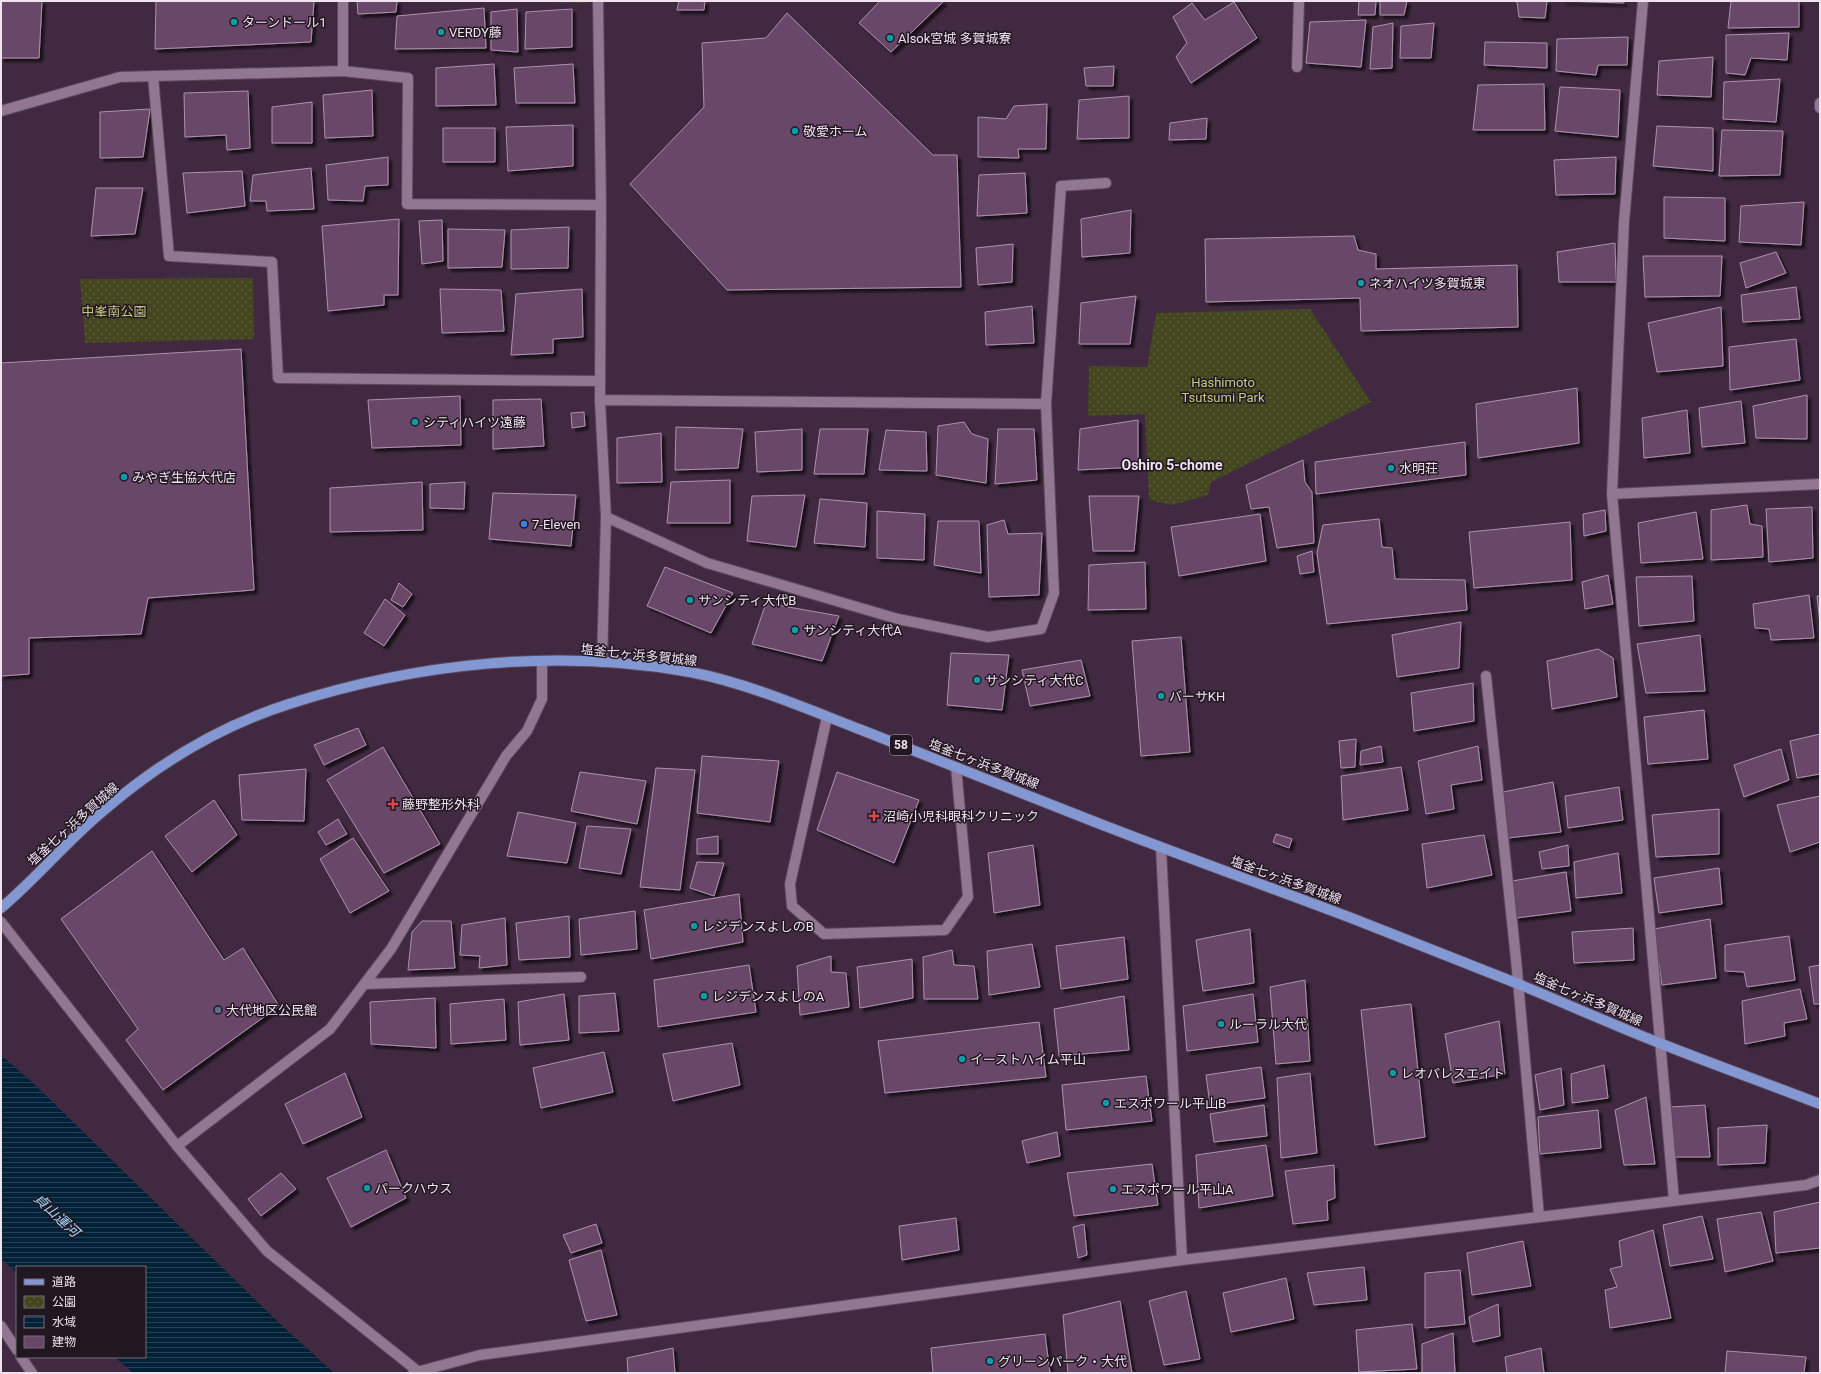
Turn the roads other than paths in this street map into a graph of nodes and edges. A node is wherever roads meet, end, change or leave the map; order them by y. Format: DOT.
graph roads {
  1 [pos="342,1"];
  2 [pos="598,1"];
  3 [pos="1299,1"];
  4 [pos="1643,1"];
  5 [pos="1297,67"];
  6 [pos="343,71"];
  7 [pos="153,76"];
  8 [pos="1820,103"];
  9 [pos="1820,108"];
  10 [pos="1,111"];
  11 [pos="1106,183"];
  12 [pos="602,205"];
  13 [pos="600,381"];
  14 [pos="600,400"];
  15 [pos="1046,404"];
  16 [pos="1820,484"];
  17 [pos="1612,494"];
  18 [pos="606,517"];
  19 [pos="542,661"];
  20 [pos="602,662"];
  21 [pos="1486,676"];
  22 [pos="827,717"];
  23 [pos="956,767"];
  24 [pos="1161,848"];
  25 [pos="1,908"];
  26 [pos="1,922"];
  27 [pos="581,977"];
  28 [pos="365,984"];
  29 [pos="1517,984"];
  30 [pos="1660,1044"];
  31 [pos="1820,1104"];
  32 [pos="177,1146"];
  33 [pos="1820,1180"];
  34 [pos="1674,1200"];
  35 [pos="1539,1216"];
  36 [pos="1182,1260"];
  37 [pos="1,1326"];
  38 [pos="16,1348"];
  39 [pos="22,1358"];
  40 [pos="417,1372"];
  41 [pos="32,1373"];
  1 -- 6 [label="street"];
  2 -- 12 [label="street"];
  3 -- 5 [label="street"];
  4 -- 17 [label="street"];
  6 -- 7 [label="street"];
  6 -- 12 [label="street"];
  7 -- 10 [label="street"];
  7 -- 13 [label="street"];
  8 -- 9 [label="street"];
  11 -- 15 [label="street"];
  12 -- 13 [label="street"];
  13 -- 14 [label="street"];
  14 -- 15 [label="street"];
  14 -- 18 [label="street"];
  15 -- 18 [label="street"];
  16 -- 17 [label="street"];
  17 -- 30 [label="street"];
  18 -- 20 [label="street"];
  19 -- 20 [label="main road, 塩釜七ヶ浜多賀城線 / 58"];
  19 -- 25 [label="main road, 塩釜七ヶ浜多賀城線 / 58"];
  19 -- 28 [label="street"];
  20 -- 22 [label="main road, 塩釜七ヶ浜多賀城線 / 58"];
  21 -- 29 [label="street"];
  22 -- 23 [label="main road, 塩釜七ヶ浜多賀城線 / 58"];
  22 -- 23 [label="street"];
  23 -- 24 [label="main road, 塩釜七ヶ浜多賀城線 / 58"];
  24 -- 29 [label="main road, 塩釜七ヶ浜多賀城線 / 58"];
  24 -- 36 [label="street"];
  26 -- 32 [label="street"];
  27 -- 28 [label="street"];
  28 -- 32 [label="street"];
  29 -- 30 [label="main road, 塩釜七ヶ浜多賀城線 / 58"];
  29 -- 35 [label="street"];
  30 -- 31 [label="main road, 塩釜七ヶ浜多賀城線 / 58"];
  30 -- 34 [label="street"];
  32 -- 40 [label="street"];
  33 -- 34 [label="street"];
  34 -- 35 [label="street"];
  35 -- 36 [label="street"];
  36 -- 40 [label="street"];
  37 -- 38 [label="street"];
  39 -- 41 [label="street"];
}
